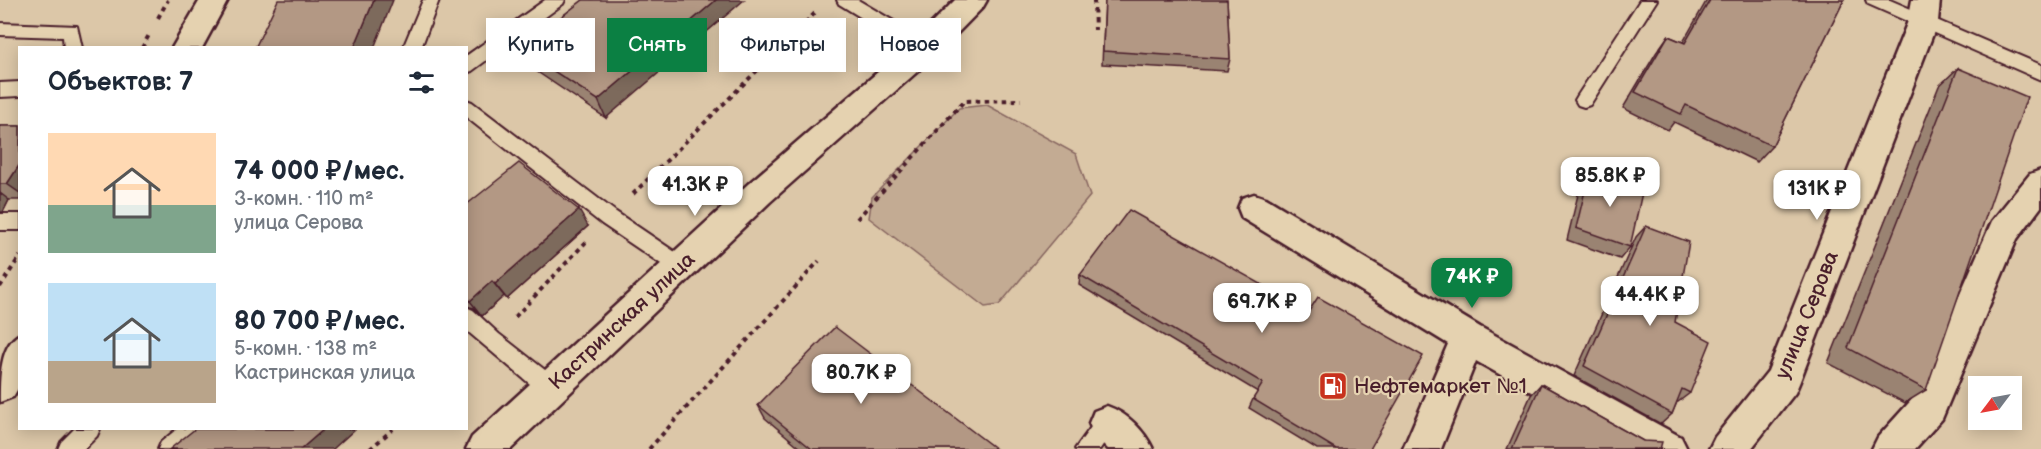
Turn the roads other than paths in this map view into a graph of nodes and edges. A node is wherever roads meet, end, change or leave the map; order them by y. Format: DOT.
graph roads {
  1 [pos="214,0"];
  2 [pos="431,0"];
  3 [pos="557,0"];
  4 [pos="845,0"];
  5 [pos="973,0"];
  6 [pos="1649,0"];
  7 [pos="1874,0"];
  8 [pos="1924,10"];
  9 [pos="875,18"];
  10 [pos="955,18"];
  11 [pos="0,28"];
  12 [pos="73,46"];
  13 [pos="188,46"];
  14 [pos="413,46"];
  15 [pos="468,65"];
  16 [pos="898,72"];
  17 [pos="2041,73"];
  18 [pos="18,89"];
  19 [pos="0,90"];
  20 [pos="1584,100"];
  21 [pos="468,109"];
  22 [pos="2041,183"];
  23 [pos="1254,208"];
  24 [pos="0,222"];
  25 [pos="18,222"];
  26 [pos="680,266"];
  27 [pos="468,318"];
  28 [pos="1468,338"];
  29 [pos="18,354"];
  30 [pos="0,385"];
  31 [pos="551,388"];
  32 [pos="88,430"];
  33 [pos="192,430"];
  34 [pos="1096,436"];
  35 [pos="69,449"];
  36 [pos="169,449"];
  37 [pos="485,449"];
  38 [pos="1134,449"];
  39 [pos="1422,449"];
  40 [pos="1668,449"];
  41 [pos="1728,449"];
  42 [pos="1891,449"];
  1 -- 13 [label="street"];
  2 -- 14 [label="lane"];
  3 -- 15 [label="lane"];
  4 -- 9 [label="lane"];
  5 -- 10 [label="street, Кастринская улица"];
  6 -- 20 [label="lane"];
  7 -- 8 [label="lane"];
  8 -- 17 [label="lane"];
  8 -- 41 [label="street, улица Серова"];
  11 -- 12 [label="lane"];
  16 -- 26 [label="street, Кастринская улица"];
  18 -- 19 [label="lane"];
  21 -- 26 [label="lane"];
  22 -- 42 [label="street"];
  23 -- 28 [label="street"];
  24 -- 25 [label="lane"];
  26 -- 31 [label="street, Кастринская улица"];
  27 -- 31 [label="lane"];
  28 -- 39 [label="street"];
  28 -- 40 [label="street"];
  29 -- 30 [label="street"];
  31 -- 37 [label="street, Кастринская улица"];
  32 -- 35 [label="lane"];
  33 -- 36 [label="lane"];
  34 -- 38 [label="street"];
}
